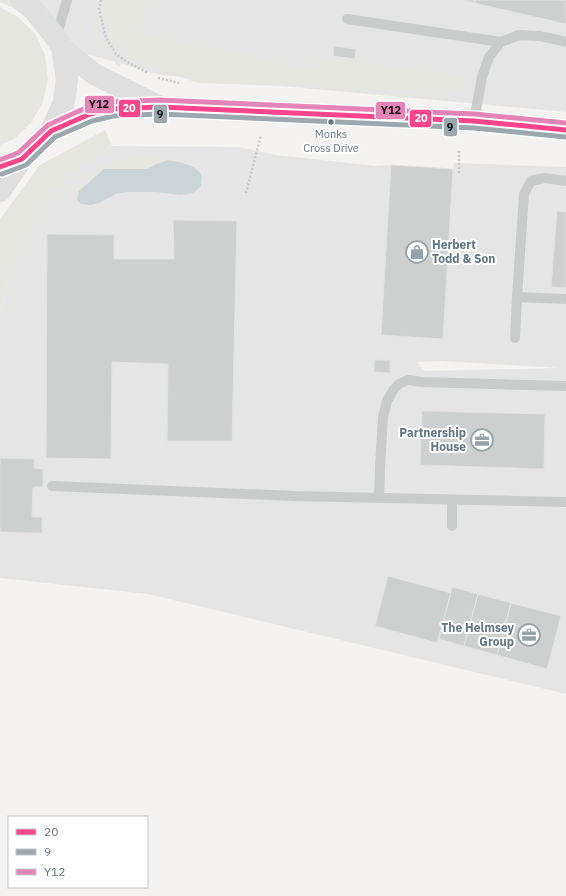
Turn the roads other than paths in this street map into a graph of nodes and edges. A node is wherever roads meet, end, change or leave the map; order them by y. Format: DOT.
graph roads {
  1 [pos="20,0"];
  2 [pos="67,0"];
  3 [pos="347,19"];
  4 [pos="501,42"];
  5 [pos="566,42"];
  6 [pos="59,43"];
  7 [pos="160,107"];
  8 [pos="474,121"];
  9 [pos="566,130"];
  10 [pos="50,131"];
  11 [pos="22,159"];
  12 [pos="0,167"];
  13 [pos="566,181"];
  14 [pos="0,190"];
  15 [pos="517,297"];
  16 [pos="566,299"];
  17 [pos="515,338"];
  18 [pos="566,386"];
  19 [pos="52,486"];
  20 [pos="379,498"];
  21 [pos="452,500"];
  22 [pos="566,502"];
  23 [pos="452,526"];
  1 -- 6 [label="street"];
  2 -- 6 [label="lane"];
  3 -- 4 [label="lane"];
  4 -- 5 [label="lane"];
  4 -- 8 [label="lane"];
  6 -- 7 [label="street"];
  6 -- 10 [label="street"];
  7 -- 8 [label="street"];
  7 -- 10 [label="street"];
  8 -- 9 [label="street"];
  10 -- 11 [label="street"];
  11 -- 12 [label="street"];
  11 -- 14 [label="street"];
  13 -- 15 [label="lane"];
  15 -- 16 [label="lane"];
  15 -- 17 [label="lane"];
  18 -- 20 [label="lane"];
  19 -- 20 [label="lane"];
  20 -- 21 [label="lane"];
  21 -- 22 [label="lane"];
  21 -- 23 [label="lane"];
}
